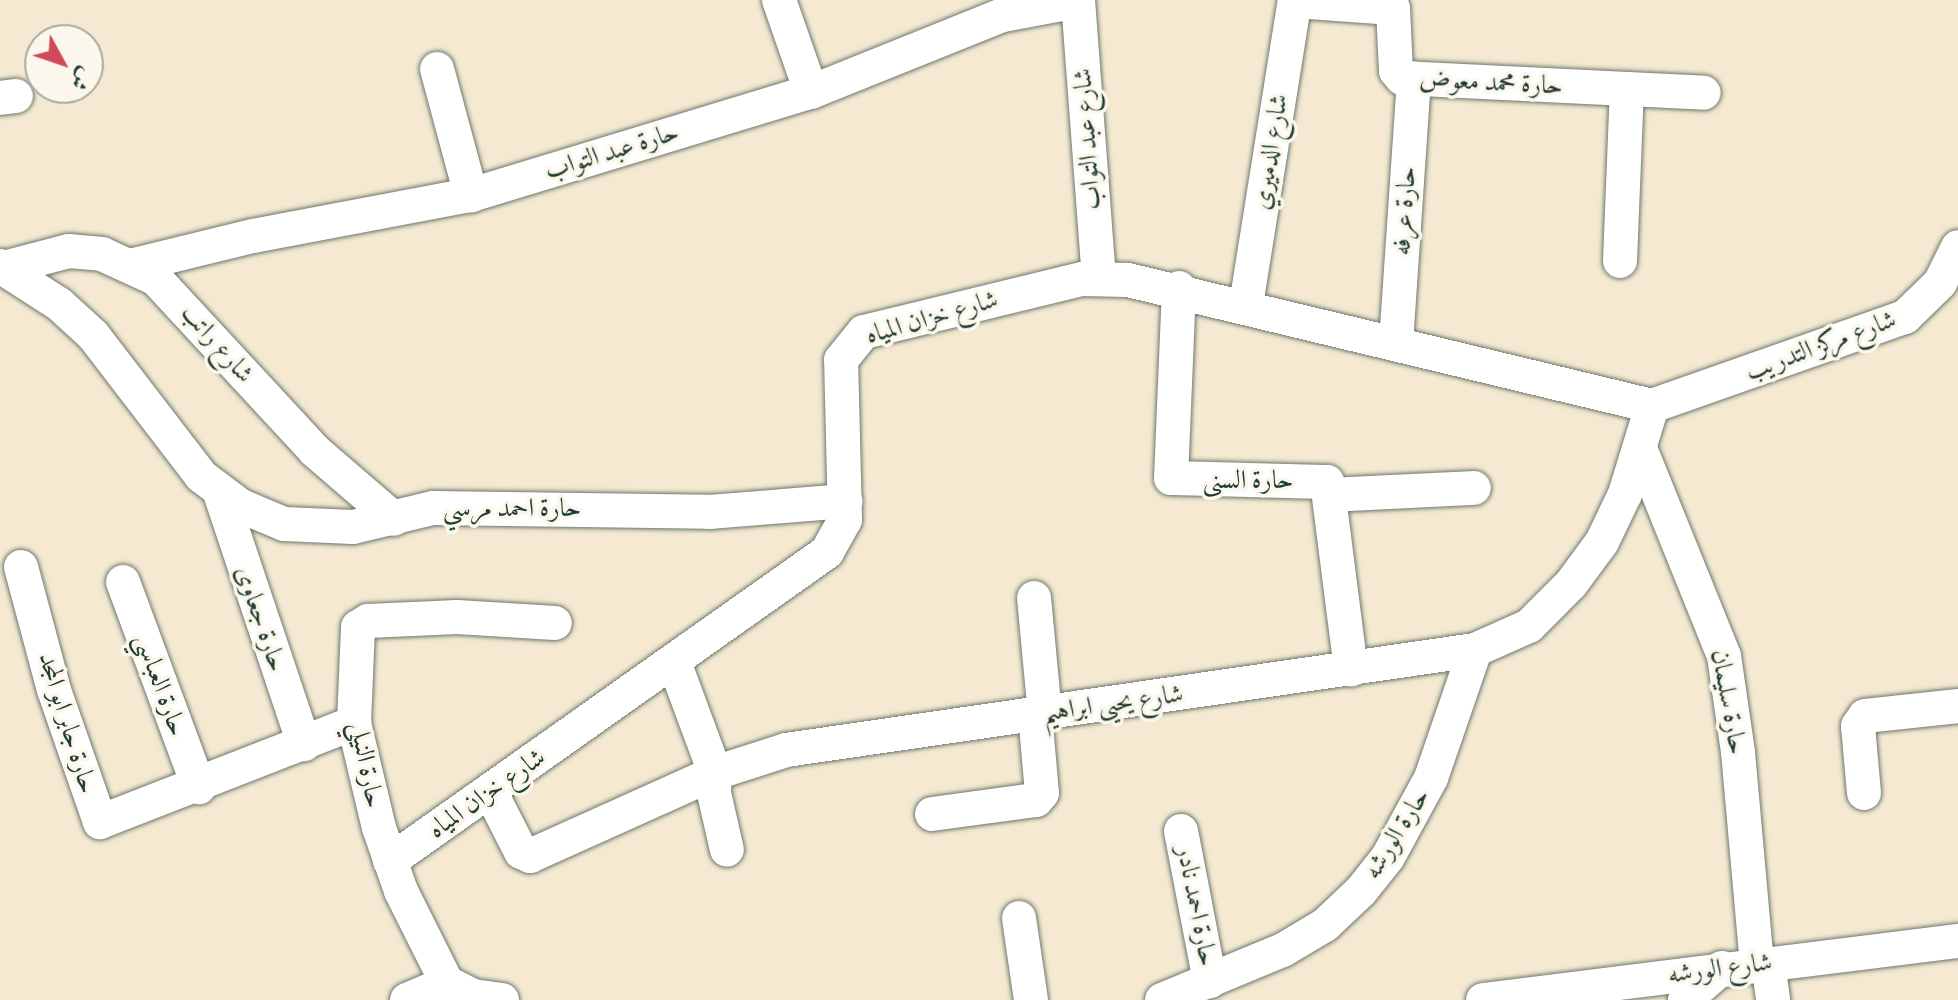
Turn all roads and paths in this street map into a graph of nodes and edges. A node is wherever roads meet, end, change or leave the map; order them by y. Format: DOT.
graph roads {
  1 [pos="779,0"];
  2 [pos="1078,0"];
  3 [pos="1295,0"];
  4 [pos="437,69"];
  5 [pos="1414,79"];
  6 [pos="1627,89"];
  7 [pos="811,92"];
  8 [pos="1704,93"];
  9 [pos="471,195"];
  10 [pos="1958,247"];
  11 [pos="1620,261"];
  12 [pos="134,265"];
  13 [pos="2,267"];
  14 [pos="1099,278"];
  15 [pos="1179,288"];
  16 [pos="1246,305"];
  17 [pos="1396,343"];
  18 [pos="1652,406"];
  19 [pos="1642,453"];
  20 [pos="1474,488"];
  21 [pos="220,493"];
  22 [pos="1330,495"];
  23 [pos="846,501"];
  24 [pos="394,519"];
  25 [pos="21,567"];
  26 [pos="123,582"];
  27 [pos="1034,598"];
  28 [pos="555,623"];
  29 [pos="1475,650"];
  30 [pos="674,662"];
  31 [pos="1351,669"];
  32 [pos="1958,706"];
  33 [pos="1040,715"];
  34 [pos="354,723"];
  35 [pos="304,744"];
  36 [pos="715,773"];
  37 [pos="199,787"];
  38 [pos="491,793"];
  39 [pos="1864,793"];
  40 [pos="932,814"];
  41 [pos="1181,831"];
  42 [pos="727,850"];
  43 [pos="390,861"];
  44 [pos="1019,918"];
  45 [pos="1958,941"];
  46 [pos="1762,964"];
  47 [pos="1722,968"];
  48 [pos="1210,981"];
  49 [pos="447,983"];
  50 [pos="407,1000"];
  51 [pos="502,1000"];
  52 [pos="1031,1000"];
  53 [pos="1162,1000"];
  54 [pos="1483,1000"];
  55 [pos="1685,1000"];
  56 [pos="1773,1000"];
  1 -- 7 [label="street"];
  2 -- 7 [label="street, حارة عبد التواب"];
  2 -- 14 [label="street, شارع عبد التواب"];
  3 -- 5 [label="street, حارة محمد معوض"];
  3 -- 16 [label="street, شارع الدميري"];
  4 -- 9 [label="street"];
  5 -- 6 [label="street, حارة محمد معوض"];
  5 -- 17 [label="street, حارة عرفه"];
  6 -- 8 [label="street, حارة محمد معوض"];
  6 -- 11 [label="street"];
  7 -- 9 [label="street, حارة عبد التواب"];
  9 -- 12 [label="street, حارة عبد التواب"];
  10 -- 18 [label="street, شارع مركز التدريب"];
  12 -- 13 [label="street, شارع راتب"];
  12 -- 24 [label="street, شارع راتب"];
  13 -- 21 [label="street, حارة احمد مرسي"];
  14 -- 15 [label="street, شارع خزان المياه"];
  14 -- 23 [label="street, شارع خزان المياه"];
  15 -- 16 [label="street, شارع خزان المياه"];
  15 -- 22 [label="street, حارة السنى"];
  16 -- 17 [label="street, شارع خزان المياه"];
  17 -- 18 [label="street, شارع خزان المياه"];
  18 -- 19 [label="street, شارع يحيى ابراهيم"];
  19 -- 29 [label="street, شارع يحيى ابراهيم"];
  19 -- 46 [label="street, حارة سليمان"];
  20 -- 22 [label="street"];
  21 -- 24 [label="street, حارة احمد مرسي"];
  21 -- 35 [label="street, حارة جعاوى"];
  22 -- 31 [label="street, حارة السنى"];
  23 -- 24 [label="street, حارة احمد مرسي"];
  23 -- 30 [label="street, شارع خزان المياه"];
  25 -- 37 [label="street, حارة جابر ابو المجد"];
  26 -- 37 [label="street, حارة العباسي"];
  27 -- 33 [label="street"];
  28 -- 34 [label="street, حارة النيلي"];
  29 -- 31 [label="street, شارع يحيى ابراهيم"];
  29 -- 48 [label="street, حارة الورشه"];
  30 -- 36 [label="street"];
  30 -- 38 [label="street, شارع خزان المياه"];
  31 -- 33 [label="street, شارع يحيى ابراهيم"];
  32 -- 39 [label="street"];
  33 -- 36 [label="street, شارع يحيى ابراهيم"];
  33 -- 40 [label="street"];
  34 -- 35 [label="street"];
  34 -- 43 [label="street, حارة النيلي"];
  35 -- 37 [label="street"];
  36 -- 38 [label="street, شارع يحيى ابراهيم"];
  36 -- 42 [label="street"];
  38 -- 43 [label="street, شارع خزان المياه"];
  41 -- 48 [label="street, حارة احمد نادر"];
  43 -- 49 [label="street, حارة النيلي"];
  44 -- 52 [label="street"];
  45 -- 46 [label="street, شارع الورشه"];
  46 -- 47 [label="street, شارع الورشه"];
  46 -- 56 [label="street, حارة سليمان"];
  47 -- 54 [label="street, شارع الورشه"];
  47 -- 55 [label="street"];
  48 -- 53 [label="street, حارة الورشه"];
  49 -- 50 [label="street"];
  49 -- 51 [label="street"];
}
